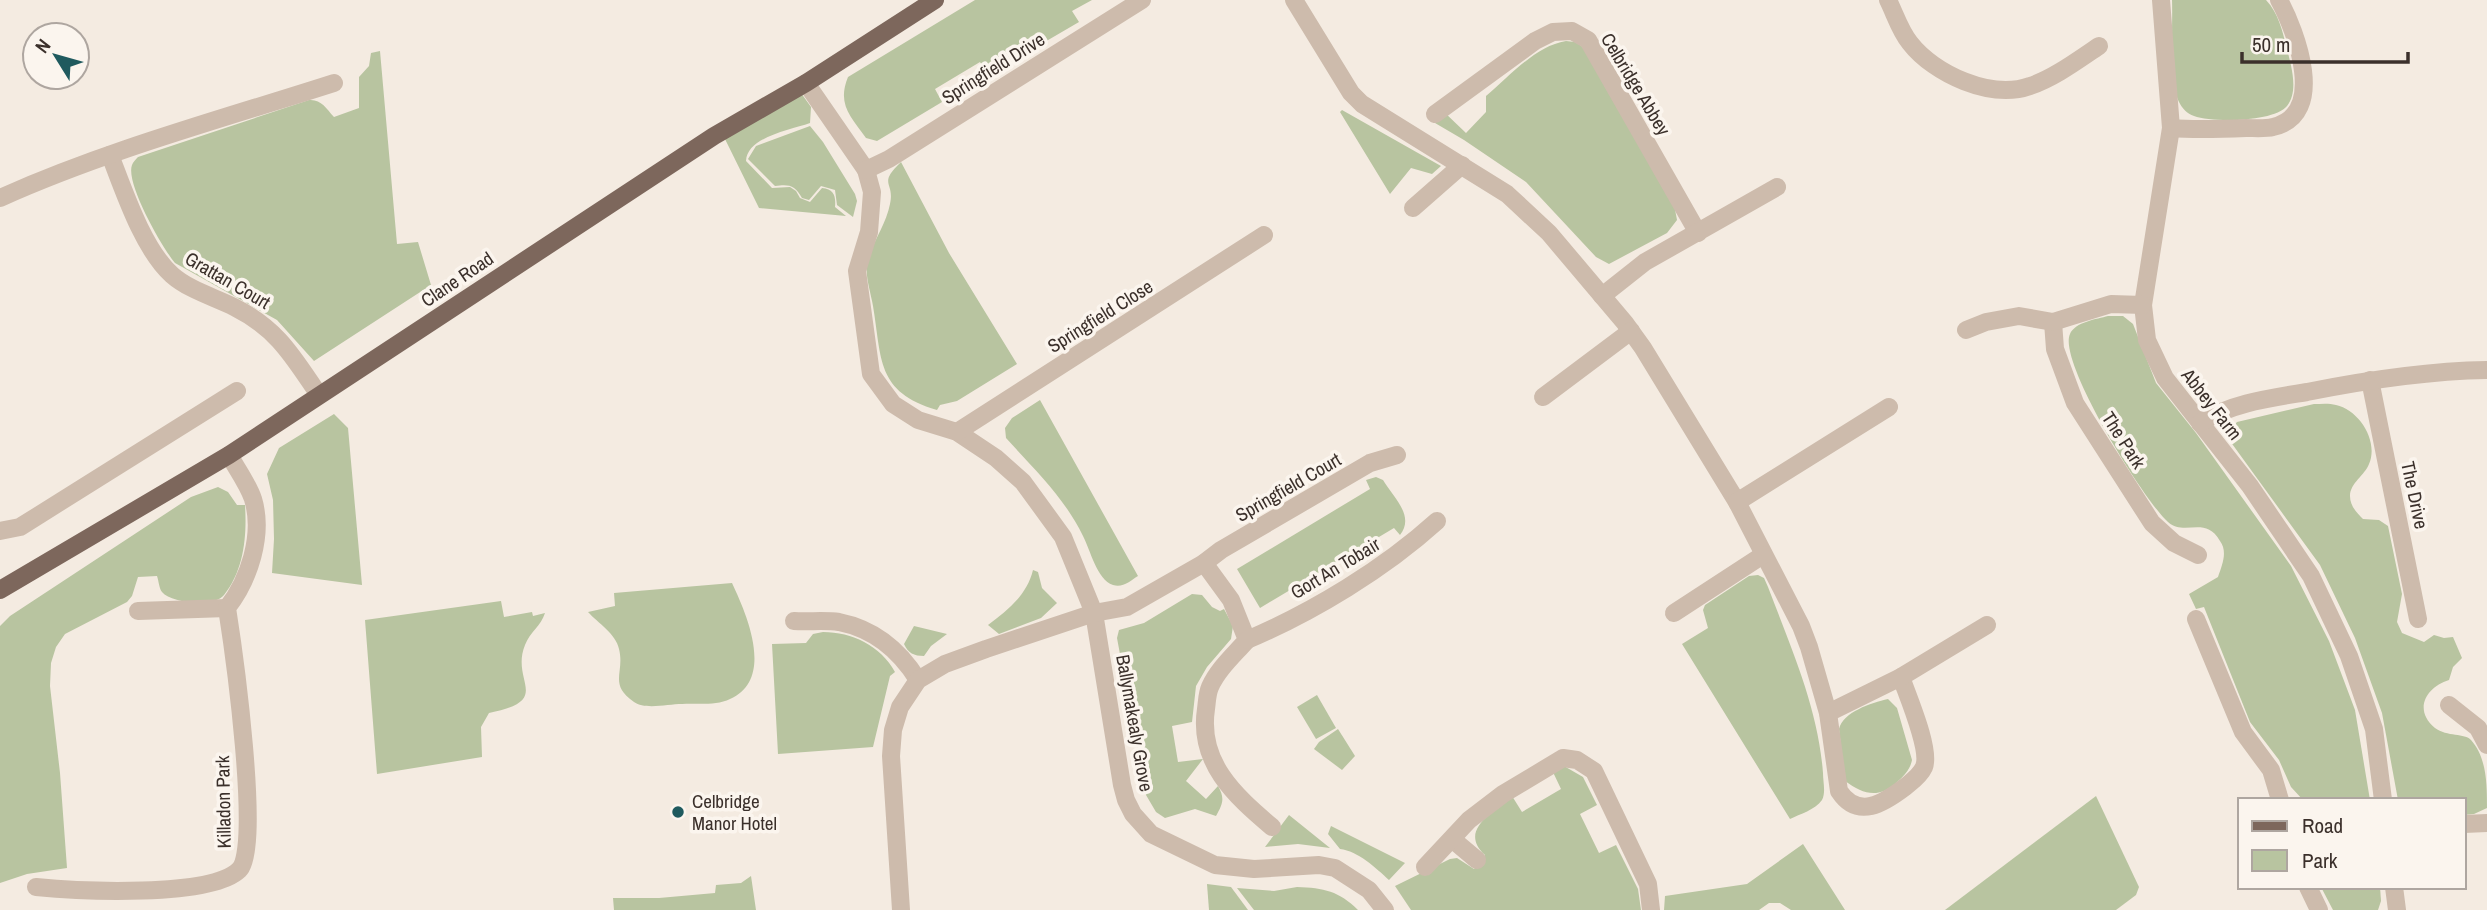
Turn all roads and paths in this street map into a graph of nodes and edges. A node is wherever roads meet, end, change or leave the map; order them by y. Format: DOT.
graph roads {
  1 [pos="935,0"];
  2 [pos="1142,0"];
  3 [pos="1294,0"];
  4 [pos="1888,0"];
  5 [pos="2161,0"];
  6 [pos="2279,0"];
  7 [pos="911,6"];
  8 [pos="2099,46"];
  9 [pos="334,83"];
  10 [pos="806,83"];
  11 [pos="1435,114"];
  12 [pos="2171,128"];
  13 [pos="110,155"];
  14 [pos="1462,165"];
  15 [pos="866,170"];
  16 [pos="1777,187"];
  17 [pos="0,198"];
  18 [pos="1413,208"];
  19 [pos="1698,233"];
  20 [pos="1264,235"];
  21 [pos="1602,296"];
  22 [pos="2143,305"];
  23 [pos="2053,322"];
  24 [pos="1966,330"];
  25 [pos="1631,331"];
  26 [pos="2487,370"];
  27 [pos="2370,380"];
  28 [pos="237,391"];
  29 [pos="319,396"];
  30 [pos="1543,397"];
  31 [pos="1889,407"];
  32 [pos="2200,423"];
  33 [pos="957,432"];
  34 [pos="229,455"];
  35 [pos="1397,455"];
  36 [pos="1737,502"];
  37 [pos="1437,522"];
  38 [pos="0,531"];
  39 [pos="1763,555"];
  40 [pos="2198,555"];
  41 [pos="1204,563"];
  42 [pos="0,590"];
  43 [pos="227,608"];
  44 [pos="138,611"];
  45 [pos="1094,613"];
  46 [pos="1674,613"];
  47 [pos="2196,619"];
  48 [pos="2418,619"];
  49 [pos="794,621"];
  50 [pos="1987,625"];
  51 [pos="1247,640"];
  52 [pos="1901,677"];
  53 [pos="918,680"];
  54 [pos="2449,705"];
  55 [pos="1828,713"];
  56 [pos="2487,745"];
  57 [pos="2279,794"];
  58 [pos="2383,798"];
  59 [pos="2487,823"];
  60 [pos="2466,824"];
  61 [pos="1272,827"];
  62 [pos="1452,839"];
  63 [pos="1477,860"];
  64 [pos="1425,867"];
  65 [pos="36,887"];
  66 [pos="2309,889"];
  67 [pos="2394,889"];
  68 [pos="901,910"];
  69 [pos="1385,910"];
  70 [pos="1651,910"];
  71 [pos="2319,910"];
  72 [pos="2398,910"];
  1 -- 7 [label="main road, Clane Road"];
  2 -- 15 [label="street, Springfield Drive"];
  3 -- 14 [label="street"];
  4 -- 8 [label="street"];
  5 -- 12 [label="street, Abbey Farm"];
  6 -- 12 [label="street"];
  7 -- 10 [label="main road, Clane Road"];
  9 -- 13 [label="street"];
  10 -- 15 [label="street, Ballymakealy Grove"];
  10 -- 29 [label="main road, Clane Road"];
  11 -- 19 [label="street, Celbridge Abbey"];
  12 -- 22 [label="street, Abbey Farm"];
  13 -- 17 [label="street"];
  13 -- 29 [label="street, Grattan Court"];
  14 -- 18 [label="street"];
  14 -- 21 [label="street"];
  15 -- 33 [label="street, Ballymakealy Grove"];
  16 -- 19 [label="street"];
  19 -- 21 [label="street"];
  20 -- 33 [label="street, Springfield Close"];
  21 -- 25 [label="street"];
  22 -- 23 [label="street"];
  22 -- 32 [label="street, Abbey Farm"];
  23 -- 24 [label="street"];
  23 -- 40 [label="street, The Park"];
  25 -- 30 [label="street"];
  25 -- 36 [label="street"];
  26 -- 27 [label="street"];
  27 -- 32 [label="street"];
  27 -- 48 [label="street, The Drive"];
  28 -- 38 [label="street"];
  29 -- 34 [label="main road, Clane Road"];
  31 -- 36 [label="street"];
  32 -- 58 [label="street, Abbey Farm"];
  33 -- 45 [label="street, Ballymakealy Grove"];
  34 -- 42 [label="main road, Clane Road"];
  34 -- 43 [label="street"];
  35 -- 41 [label="street, Springfield Court"];
  36 -- 39 [label="street"];
  37 -- 51 [label="street, Gort An Tobair"];
  39 -- 46 [label="street"];
  39 -- 55 [label="street"];
  41 -- 45 [label="street, Springfield Court"];
  41 -- 51 [label="street"];
  43 -- 44 [label="street"];
  43 -- 65 [label="street, Killadon Park"];
  45 -- 53 [label="street"];
  45 -- 69 [label="street, Ballymakealy Grove"];
  47 -- 57 [label="street"];
  49 -- 53 [label="street"];
  50 -- 52 [label="street"];
  51 -- 61 [label="street"];
  52 -- 55 [label="street"];
  52 -- 55 [label="street"];
  53 -- 68 [label="street"];
  54 -- 56 [label="street"];
  59 -- 60 [label="street"];
  62 -- 63 [label="street"];
  62 -- 64 [label="street"];
  62 -- 70 [label="street"];
  66 -- 71 [label="street"];
  67 -- 72 [label="street"];
}
